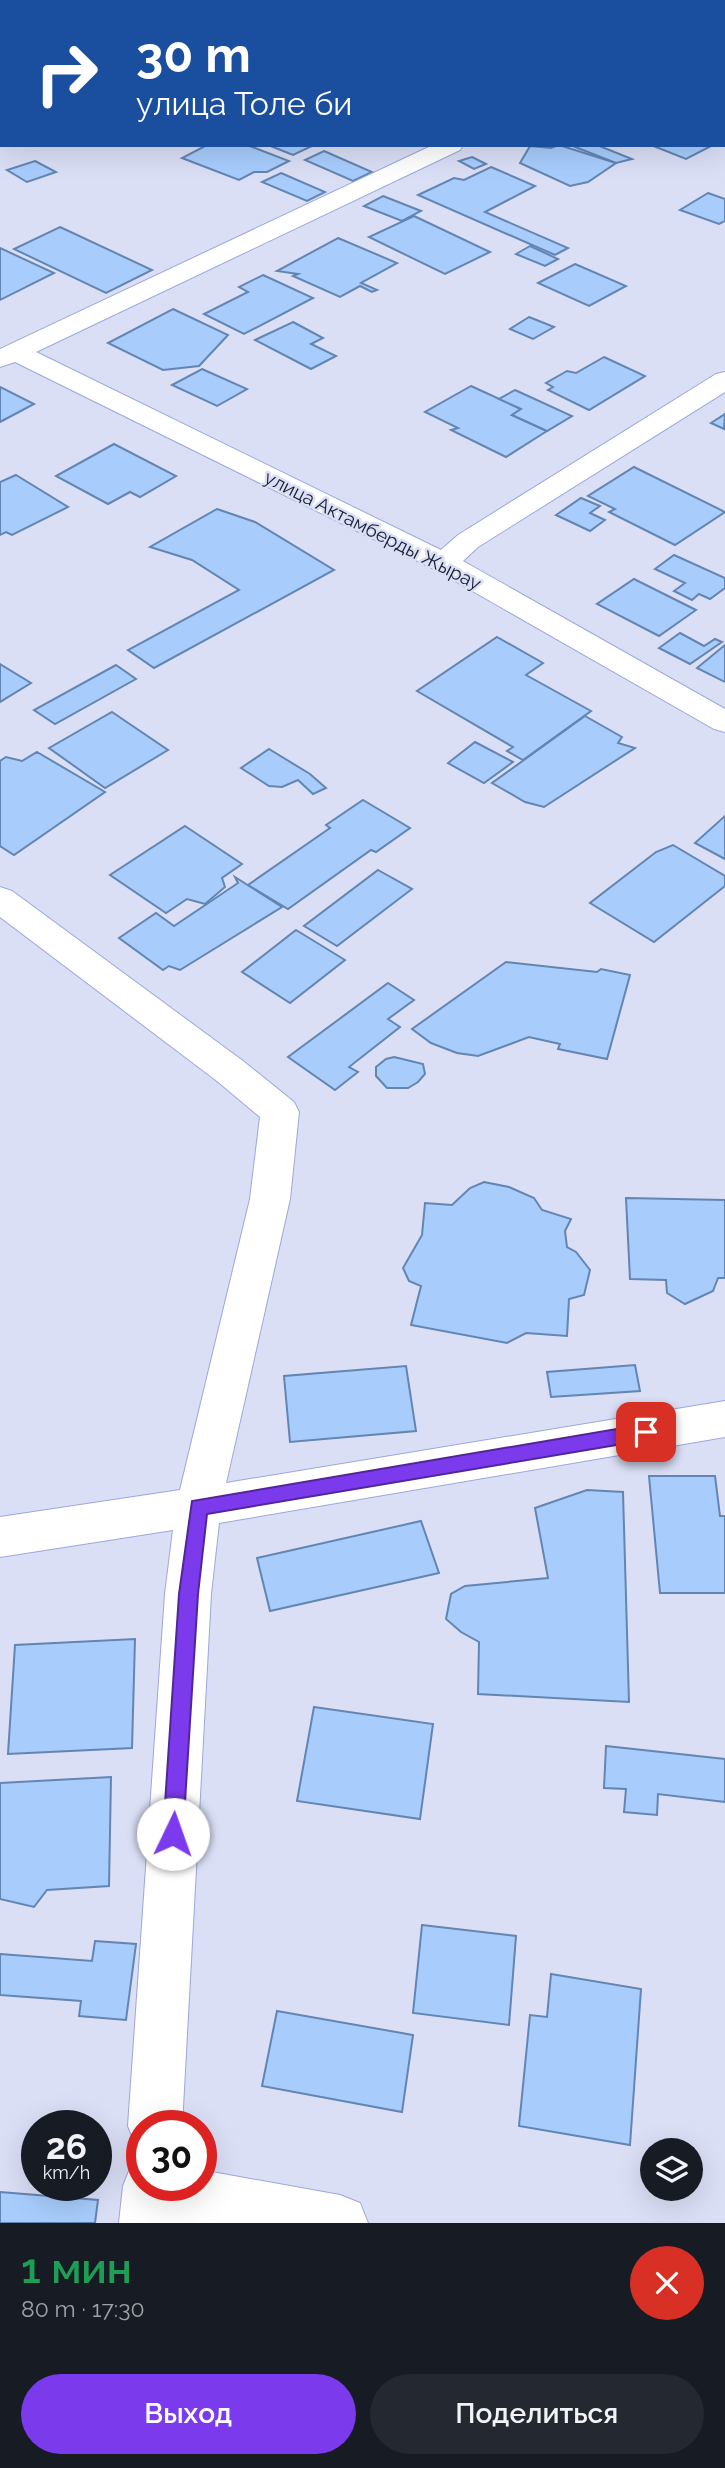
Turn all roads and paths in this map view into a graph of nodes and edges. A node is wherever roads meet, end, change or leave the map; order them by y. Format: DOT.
graph roads {
  1 [pos="448,147"];
  2 [pos="16,346"];
  3 [pos="725,380"];
  4 [pos="444,563"];
  5 [pos="725,722"];
  6 [pos="0,899"];
  7 [pos="725,1419"];
  8 [pos="198,1507"];
  9 [pos="0,1537"];
  10 [pos="156,2110"];
  11 [pos="166,2201"];
  12 [pos="340,2223"];
  1 -- 2 [label="street"];
  2 -- 4 [label="street, улица Актамберды Жырау"];
  3 -- 4 [label="street"];
  4 -- 5 [label="street, улица Актамберды Жырау"];
  6 -- 8 [label="street"];
  7 -- 8 [label="street"];
  8 -- 9 [label="street"];
  8 -- 10 [label="street"];
  11 -- 12 [label="street"];
}
